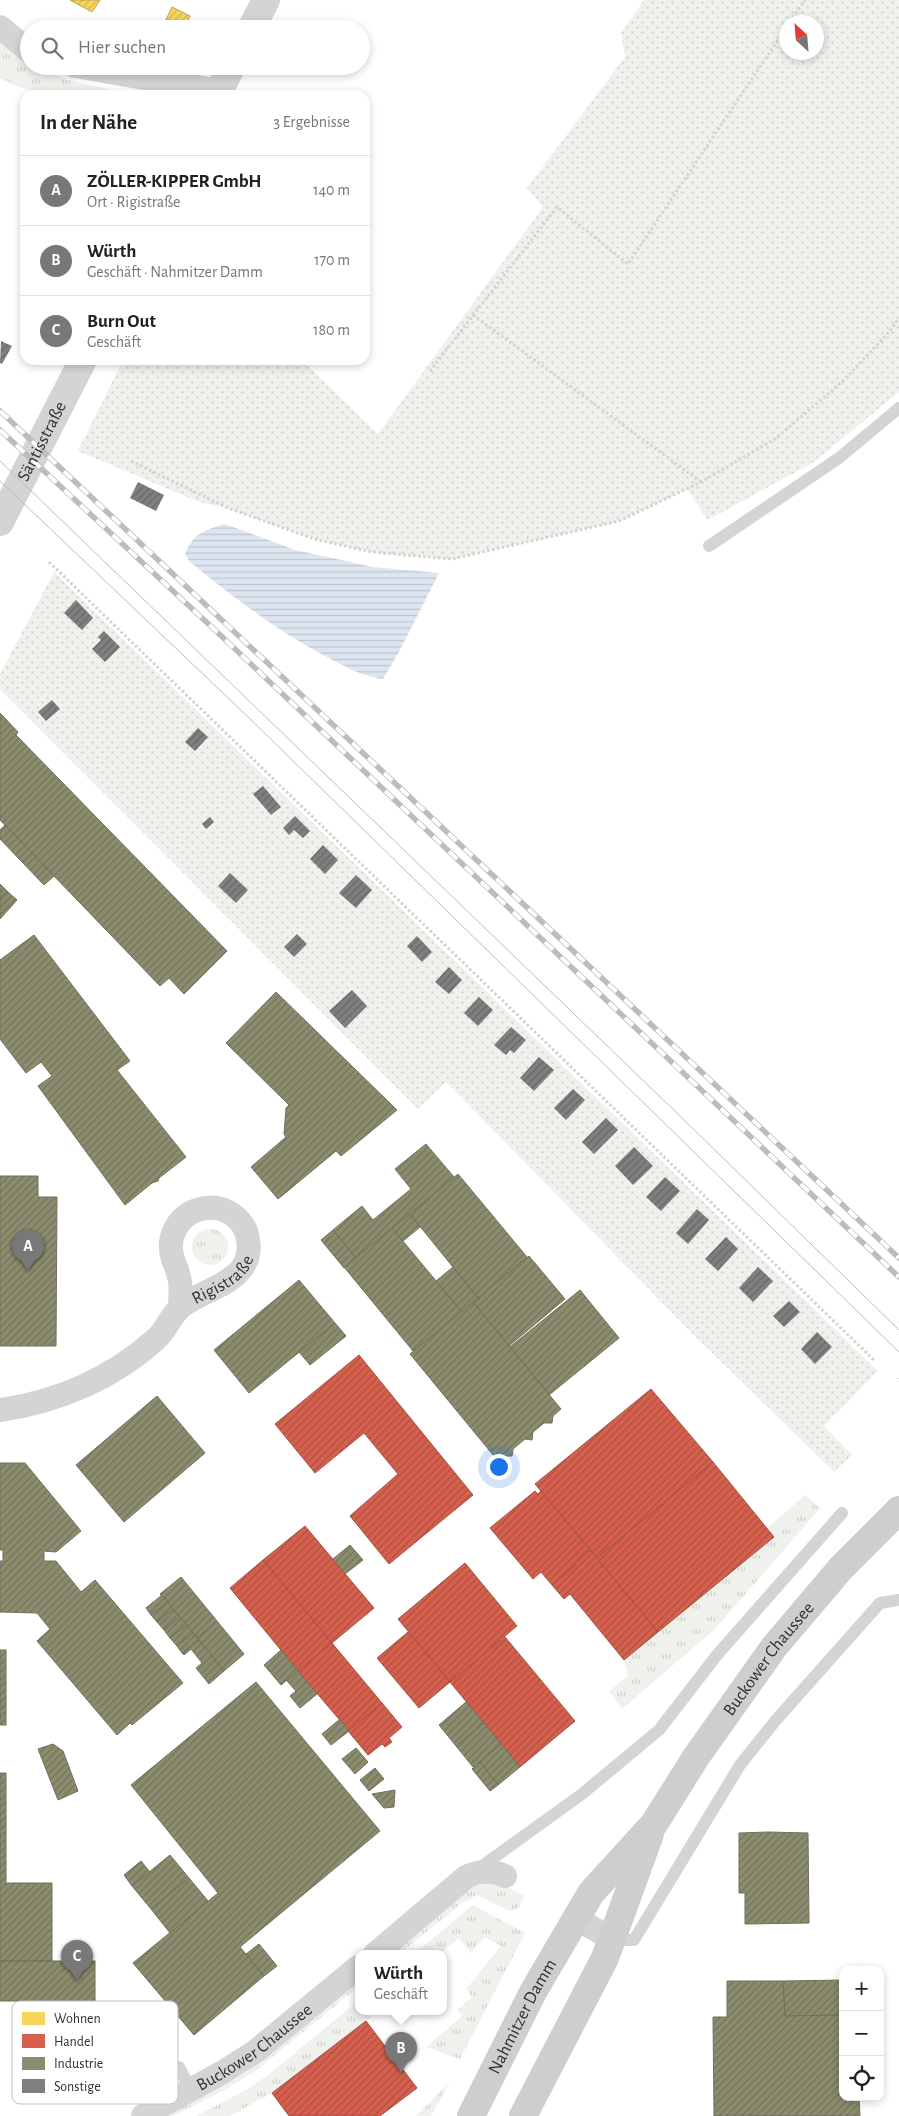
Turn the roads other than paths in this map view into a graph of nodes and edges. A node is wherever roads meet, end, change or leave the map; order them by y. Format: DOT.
graph roads {
  1 [pos="266,0"];
  2 [pos="256,20"];
  3 [pos="0,27"];
  4 [pos="20,44"];
  5 [pos="123,75"];
  6 [pos="227,75"];
  7 [pos="202,90"];
  8 [pos="220,90"];
  9 [pos="80,365"];
  10 [pos="899,408"];
  11 [pos="0,522"];
  12 [pos="709,546"];
  13 [pos="180,1307"];
  14 [pos="0,1410"];
  15 [pos="899,1510"];
  16 [pos="842,1513"];
  17 [pos="899,1600"];
  18 [pos="654,1824"];
  19 [pos="505,1876"];
  20 [pos="466,1877"];
  21 [pos="576,1918"];
  22 [pos="623,1940"];
  23 [pos="380,1950"];
  24 [pos="355,1970"];
  25 [pos="179,2067"];
  26 [pos="191,2090"];
  27 [pos="178,2097"];
  28 [pos="165,2104"];
  29 [pos="143,2116"];
  30 [pos="471,2116"];
  31 [pos="523,2116"];
  1 -- 2 [label="street"];
  3 -- 4 [label="street"];
  5 -- 7 [label="street"];
  6 -- 8 [label="street"];
  9 -- 11 [label="street, Säntisstraße"];
  10 -- 12 [label="lane"];
  13 -- 14 [label="street, Rigistraße"];
  15 -- 18 [label="main road, Buckower Chaussee"];
  16 -- 20 [label="lane"];
  17 -- 22 [label="lane"];
  18 -- 21 [label="main road, Buckower Chaussee"];
  18 -- 22 [label="main road, Buckower Chaussee"];
  19 -- 20 [label="street"];
  20 -- 23 [label="street"];
  21 -- 22 [label="street"];
  21 -- 30 [label="main road, Nahmitzer Damm"];
  22 -- 31 [label="main road"];
  24 -- 26 [label="street, Buckower Chaussee"];
  25 -- 26 [label="lane"];
  26 -- 27 [label="street, Buckower Chaussee"];
  28 -- 29 [label="street, Buckower Chaussee"];
}
